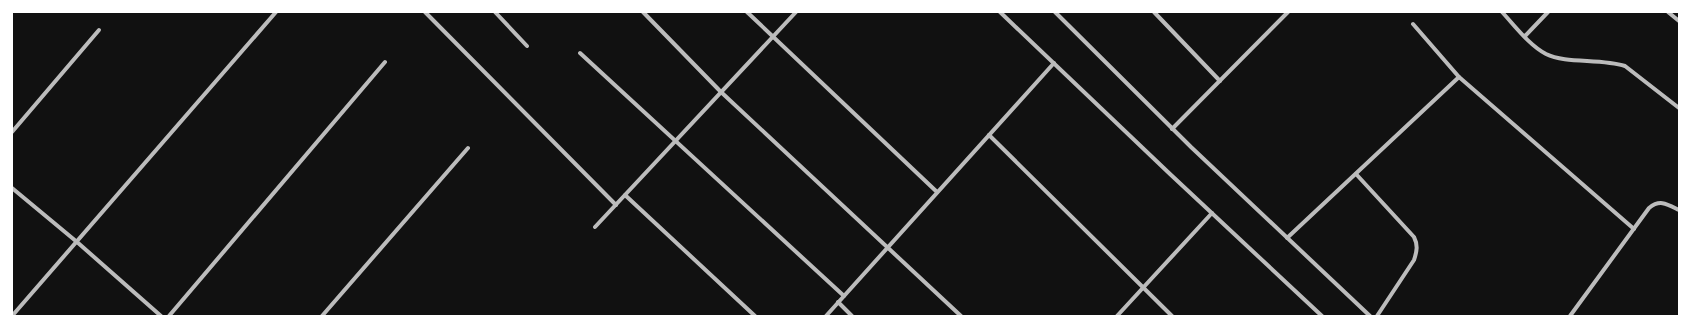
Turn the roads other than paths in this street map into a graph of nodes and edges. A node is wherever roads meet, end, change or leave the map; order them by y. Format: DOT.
graph roads {
  1 [pos="276,12"];
  2 [pos="425,12"];
  3 [pos="495,12"];
  4 [pos="643,12"];
  5 [pos="748,12"];
  6 [pos="796,12"];
  7 [pos="1000,12"];
  8 [pos="1055,12"];
  9 [pos="1154,12"];
  10 [pos="1288,12"];
  11 [pos="1502,12"];
  12 [pos="1548,12"];
  13 [pos="1668,12"];
  14 [pos="1679,22"];
  15 [pos="1413,24"];
  16 [pos="99,30"];
  17 [pos="1524,36"];
  18 [pos="773,37"];
  19 [pos="527,46"];
  20 [pos="580,53"];
  21 [pos="385,62"];
  22 [pos="1054,64"];
  23 [pos="1459,77"];
  24 [pos="1220,81"];
  25 [pos="721,92"];
  26 [pos="1679,108"];
  27 [pos="1172,129"];
  28 [pos="12,132"];
  29 [pos="989,135"];
  30 [pos="675,141"];
  31 [pos="468,148"];
  32 [pos="1356,174"];
  33 [pos="12,188"];
  34 [pos="938,192"];
  35 [pos="625,195"];
  36 [pos="616,205"];
  37 [pos="1679,210"];
  38 [pos="1212,213"];
  39 [pos="595,228"];
  40 [pos="1634,229"];
  41 [pos="1287,238"];
  42 [pos="77,242"];
  43 [pos="888,247"];
  44 [pos="1143,287"];
  45 [pos="844,296"];
  46 [pos="838,302"];
  47 [pos="12,316"];
  48 [pos="161,316"];
  49 [pos="169,316"];
  50 [pos="322,316"];
  51 [pos="755,316"];
  52 [pos="826,316"];
  53 [pos="852,316"];
  54 [pos="961,316"];
  55 [pos="1117,316"];
  56 [pos="1172,316"];
  57 [pos="1322,316"];
  58 [pos="1370,316"];
  59 [pos="1377,316"];
  60 [pos="1570,316"];
  1 -- 42 [label="street"];
  2 -- 36 [label="street"];
  3 -- 19 [label="street"];
  4 -- 25 [label="street"];
  5 -- 18 [label="street"];
  6 -- 18 [label="street"];
  7 -- 22 [label="street"];
  8 -- 27 [label="street"];
  9 -- 24 [label="street"];
  10 -- 24 [label="street"];
  11 -- 17 [label="street"];
  12 -- 17 [label="street"];
  13 -- 14 [label="street"];
  15 -- 23 [label="street"];
  16 -- 28 [label="street"];
  17 -- 26 [label="street"];
  18 -- 25 [label="street"];
  18 -- 34 [label="street"];
  20 -- 30 [label="street"];
  21 -- 49 [label="street"];
  22 -- 29 [label="street"];
  22 -- 38 [label="street"];
  23 -- 32 [label="street"];
  23 -- 40 [label="street"];
  24 -- 27 [label="street"];
  25 -- 30 [label="street"];
  25 -- 43 [label="street"];
  27 -- 41 [label="street"];
  29 -- 34 [label="street"];
  29 -- 44 [label="street"];
  30 -- 35 [label="street"];
  30 -- 45 [label="street"];
  31 -- 50 [label="street"];
  32 -- 41 [label="street"];
  32 -- 59 [label="street"];
  33 -- 42 [label="street"];
  34 -- 43 [label="street"];
  35 -- 36 [label="street"];
  35 -- 51 [label="street"];
  36 -- 39 [label="street"];
  37 -- 40 [label="street"];
  38 -- 44 [label="street"];
  38 -- 57 [label="street"];
  40 -- 60 [label="street"];
  41 -- 58 [label="street"];
  42 -- 47 [label="street"];
  42 -- 48 [label="street"];
  43 -- 45 [label="street"];
  43 -- 54 [label="street"];
  44 -- 55 [label="street"];
  44 -- 56 [label="street"];
  45 -- 46 [label="street"];
  46 -- 52 [label="street"];
  46 -- 53 [label="street"];
}
